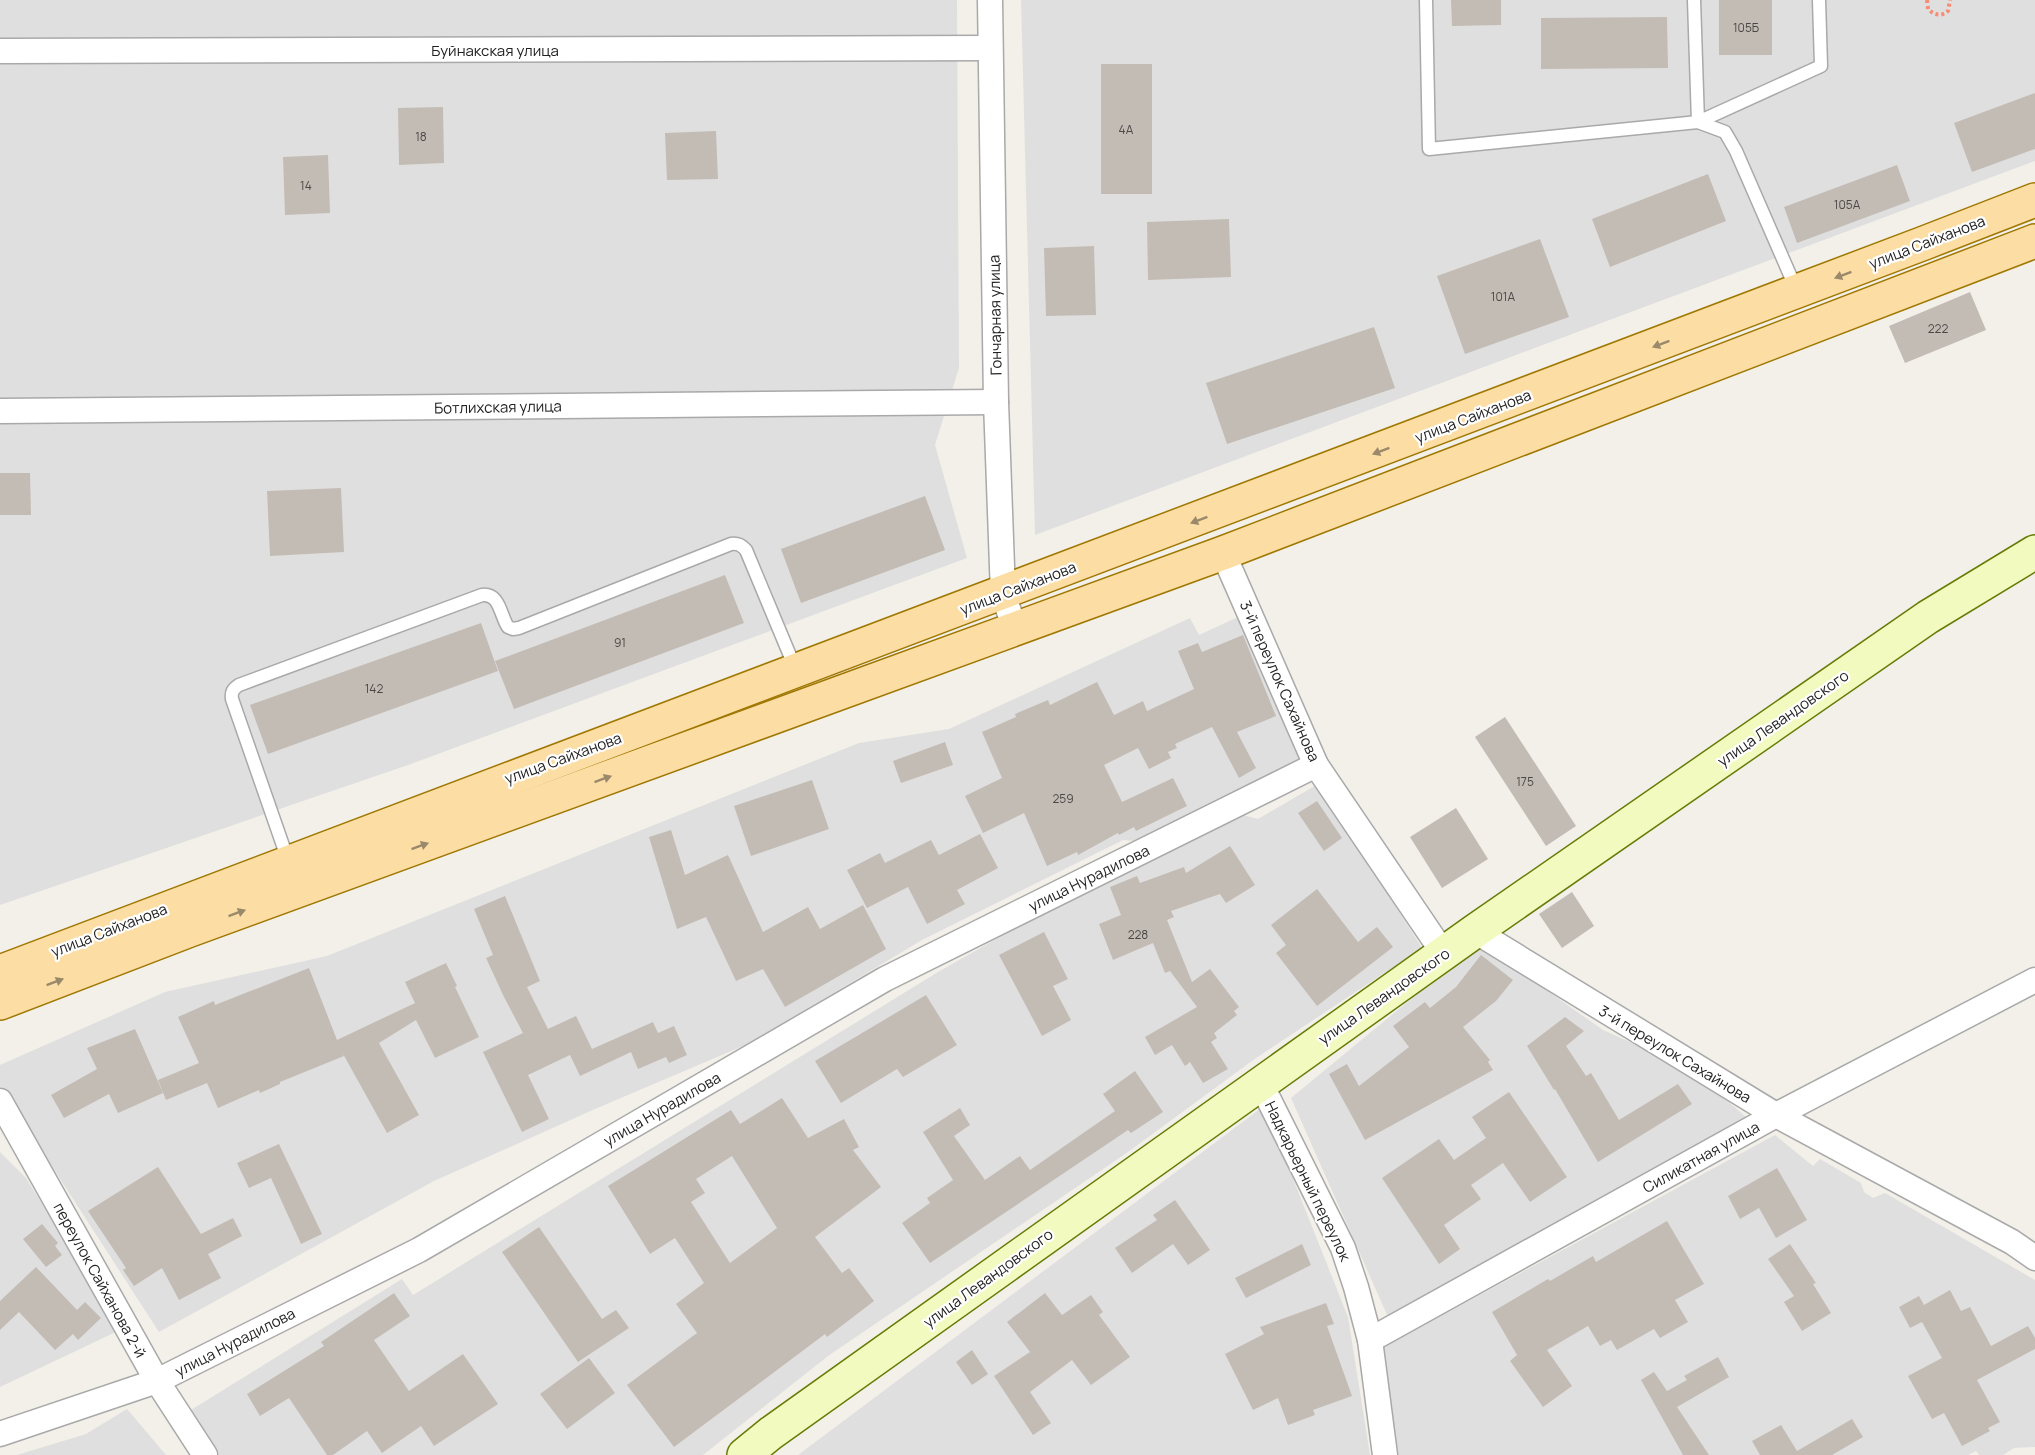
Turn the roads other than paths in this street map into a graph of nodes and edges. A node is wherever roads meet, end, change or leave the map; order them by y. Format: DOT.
graph roads {
  1 [pos="990,0"];
  2 [pos="1426,0"];
  3 [pos="1694,0"];
  4 [pos="1819,0"];
  5 [pos="990,48"];
  6 [pos="0,51"];
  7 [pos="1698,122"];
  8 [pos="2035,200"];
  9 [pos="2035,241"];
  10 [pos="1798,293"];
  11 [pos="996,402"];
  12 [pos="0,411"];
  13 [pos="2035,552"];
  14 [pos="1223,553"];
  15 [pos="1003,594"];
  16 [pos="1015,629"];
  17 [pos="796,671"];
  18 [pos="1316,765"];
  19 [pos="288,862"];
  20 [pos="1475,931"];
  21 [pos="1444,954"];
  22 [pos="0,972"];
  23 [pos="2035,980"];
  24 [pos="0,1003"];
  25 [pos="1261,1084"];
  26 [pos="0,1101"];
  27 [pos="1776,1115"];
  28 [pos="2035,1257"];
  29 [pos="1370,1340"];
  30 [pos="157,1381"];
  31 [pos="0,1434"];
  32 [pos="205,1455"];
  33 [pos="744,1455"];
  34 [pos="1385,1455"];
  1 -- 5 [label="street, Гончарная улица"];
  2 -- 7 [label="lane"];
  3 -- 7 [label="lane"];
  4 -- 7 [label="lane"];
  5 -- 6 [label="street, Буйнакская улица"];
  5 -- 11 [label="street, Гончарная улица"];
  7 -- 10 [label="lane"];
  8 -- 10 [label="main road, улица Сайханова, one-way"];
  9 -- 14 [label="main road, улица Сайханова"];
  10 -- 15 [label="main road, улица Сайханова, one-way"];
  11 -- 12 [label="street, Ботлихская улица"];
  11 -- 15 [label="street, Гончарная улица"];
  13 -- 20 [label="street, улица Левандовского"];
  14 -- 16 [label="main road, улица Сайханова"];
  14 -- 18 [label="street, 3-й переулок Сахайнова"];
  15 -- 16 [label="street, Гончарная улица"];
  15 -- 17 [label="main road, улица Сайханова"];
  24 -- 16 [label="main road, улица Сайханова, one-way"];
  17 -- 19 [label="main road, улица Сайханова"];
  17 -- 19 [label="lane"];
  18 -- 21 [label="street, 3-й переулок Сахайнова"];
  18 -- 30 [label="street, улица Нурадилова"];
  19 -- 22 [label="main road, улица Сайханова"];
  20 -- 21 [label="street, улица Левандовского"];
  20 -- 27 [label="street, 3-й переулок Сахайнова"];
  21 -- 25 [label="street, улица Левандовского"];
  23 -- 27 [label="street, Силикатная улица"];
  25 -- 29 [label="street, Надкарьерный переулок"];
  25 -- 33 [label="street, улица Левандовского"];
  26 -- 30 [label="street, переулок Сайханова 2-й"];
  27 -- 28 [label="street, 3-й переулок Сахайнова"];
  27 -- 29 [label="street, Силикатная улица"];
  29 -- 34 [label="street, Надкарьерный переулок"];
  30 -- 31 [label="street, улица Нурадилова"];
  30 -- 32 [label="street, переулок Сайханова 2-й"];
}
